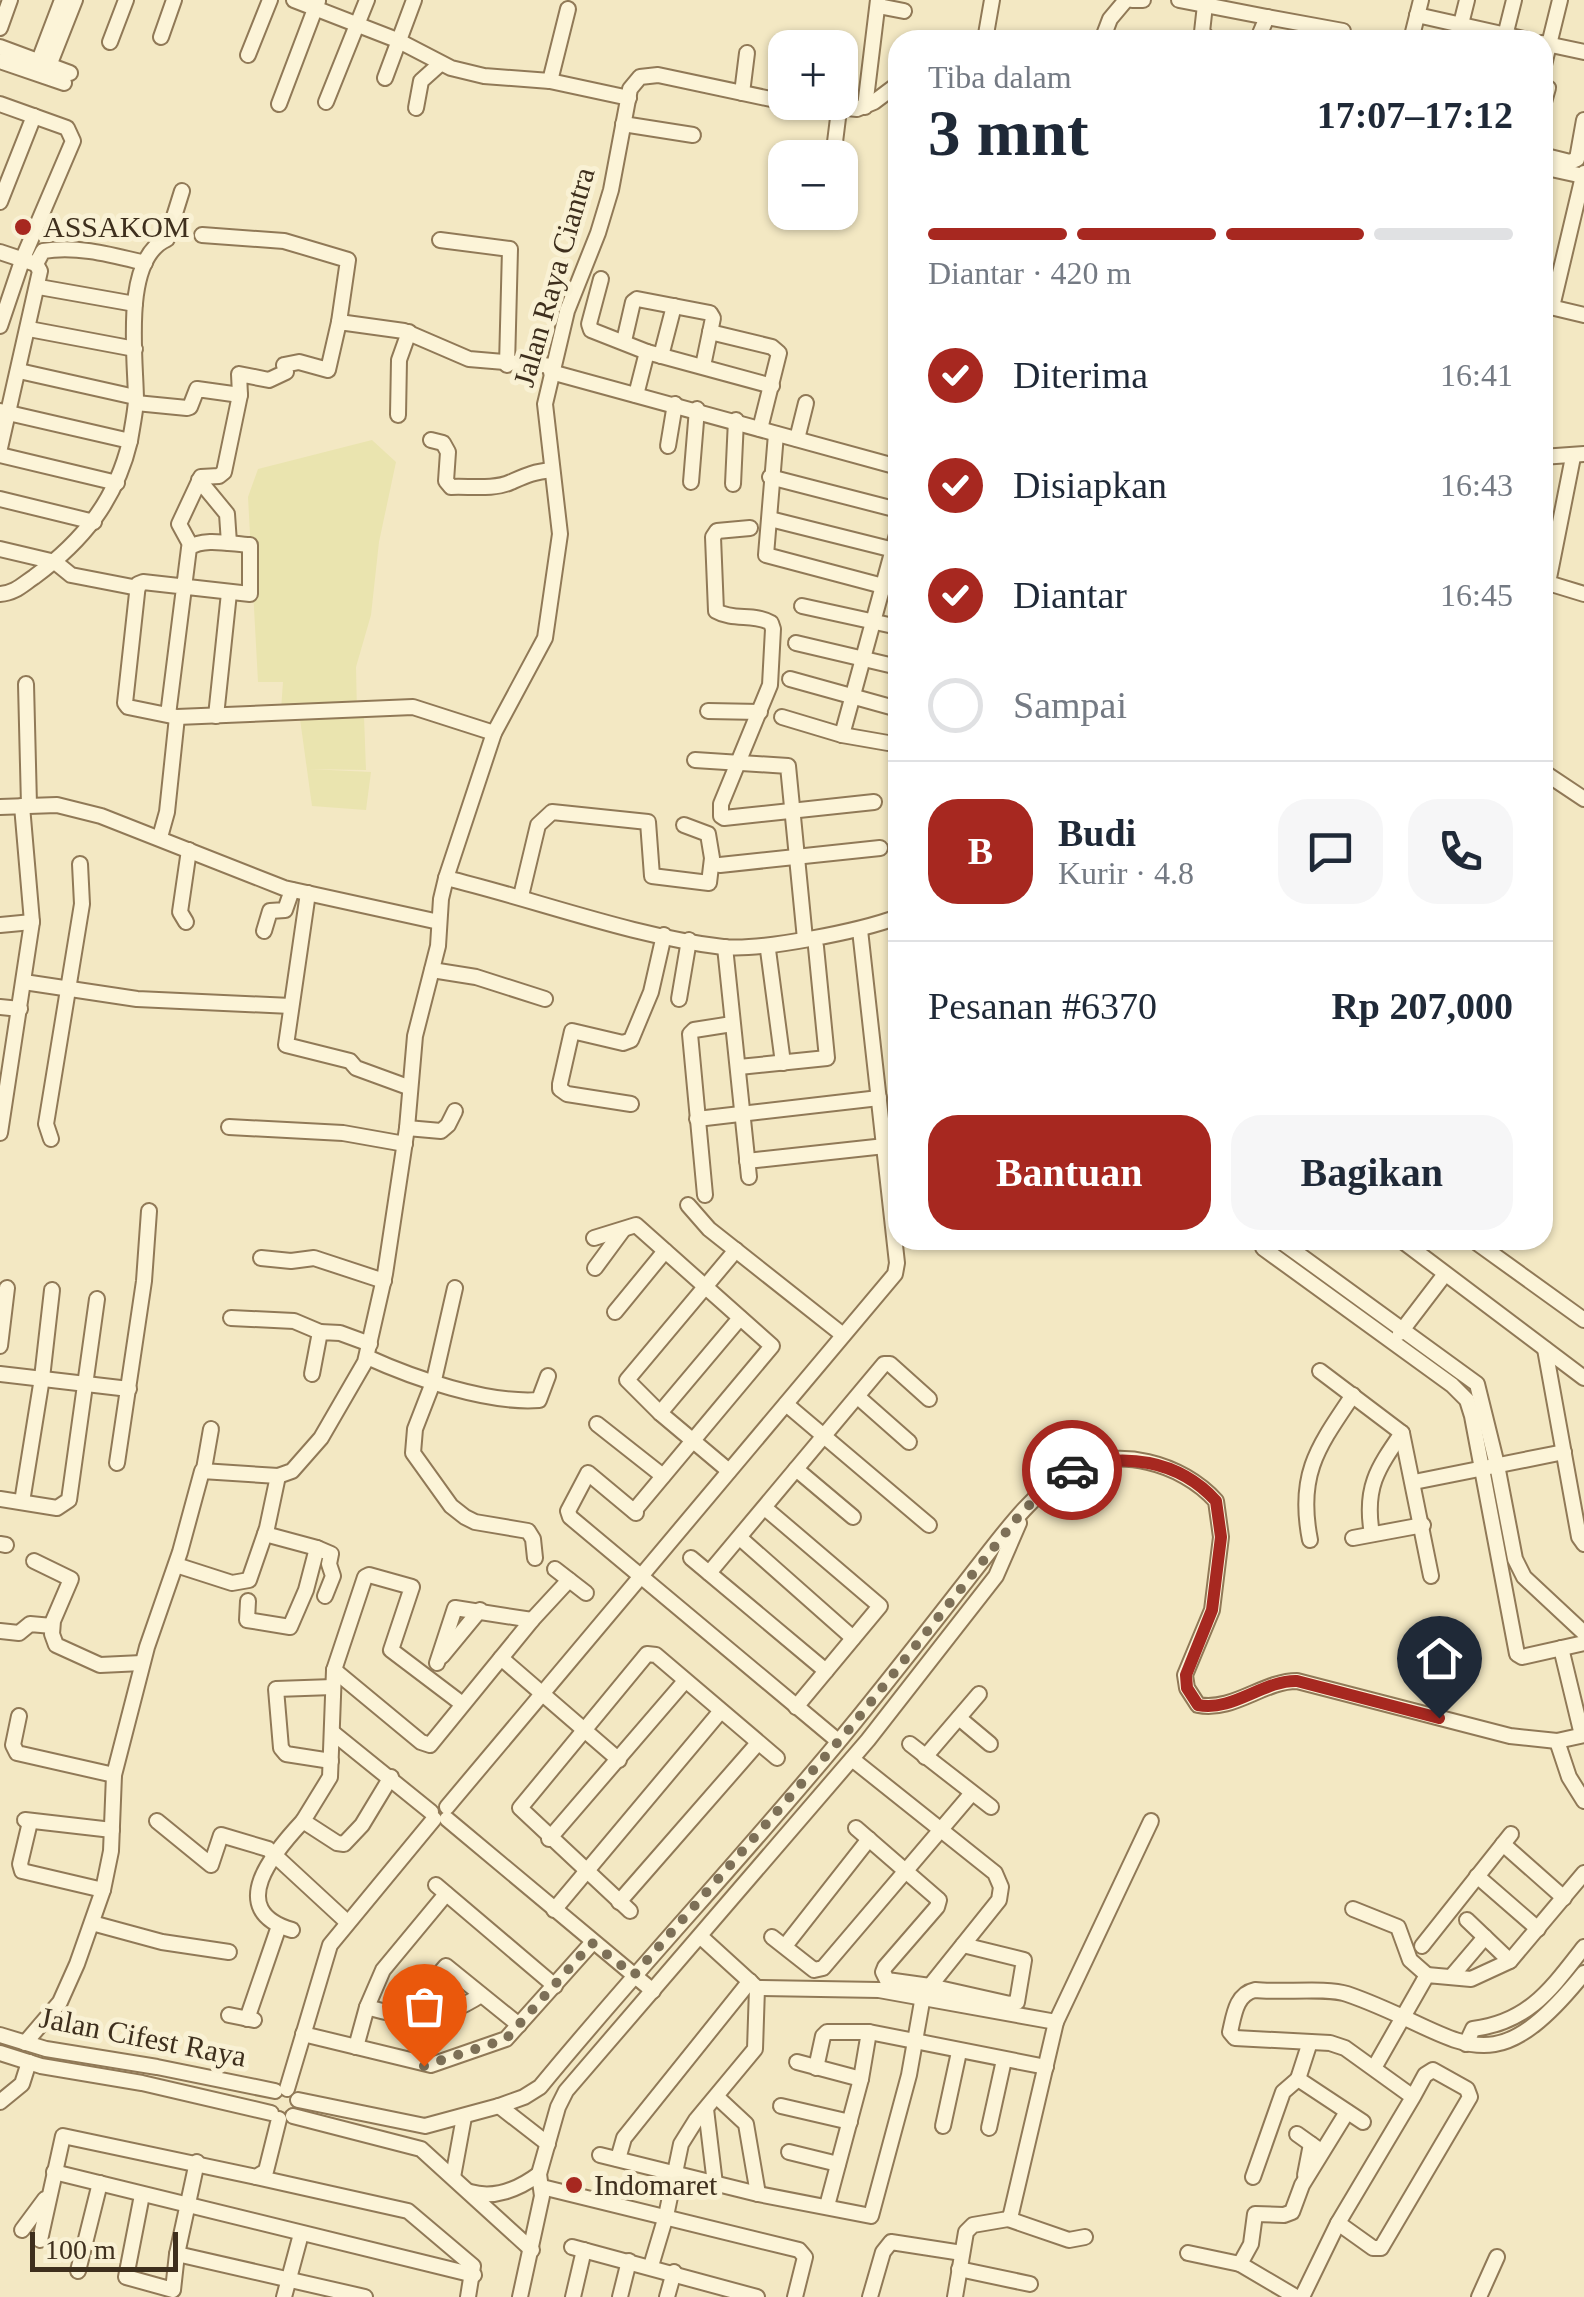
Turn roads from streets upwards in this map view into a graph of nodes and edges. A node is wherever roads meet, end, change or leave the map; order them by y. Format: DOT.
graph roads {
  1 [pos="10,0"];
  2 [pos="62,0"];
  3 [pos="76,0"];
  4 [pos="126,0"];
  5 [pos="174,0"];
  6 [pos="270,0"];
  7 [pos="294,0"];
  8 [pos="367,0"];
  9 [pos="414,0"];
  10 [pos="992,0"];
  11 [pos="1135,0"];
  12 [pos="1179,0"];
  13 [pos="1466,0"];
  14 [pos="1514,0"];
  15 [pos="1560,0"];
  16 [pos="878,3"];
  17 [pos="316,4"];
  18 [pos="1205,6"];
  19 [pos="568,8"];
  20 [pos="1419,8"];
  21 [pos="904,11"];
  22 [pos="1266,16"];
  23 [pos="357,25"];
  24 [pos="0,28"];
  25 [pos="987,30"];
  26 [pos="1106,30"];
  27 [pos="1202,30"];
  28 [pos="1261,30"];
  29 [pos="1338,30"];
  30 [pos="1454,30"];
  31 [pos="1460,30"];
  32 [pos="1507,30"];
  33 [pos="1550,30"];
  34 [pos="161,37"];
  35 [pos="397,40"];
  36 [pos="110,42"];
  37 [pos="1553,45"];
  38 [pos="1584,52"];
  39 [pos="746,53"];
  40 [pos="248,55"];
  41 [pos="1,60"];
  42 [pos="440,64"];
  43 [pos="42,69"];
  44 [pos="67,78"];
  45 [pos="384,78"];
  46 [pos="550,81"];
  47 [pos="888,91"];
  48 [pos="742,93"];
  49 [pos="628,98"];
  50 [pos="768,98"];
  51 [pos="326,102"];
  52 [pos="0,104"];
  53 [pos="279,104"];
  54 [pos="865,107"];
  55 [pos="416,108"];
  56 [pos="858,108"];
  57 [pos="34,116"];
  58 [pos="1584,120"];
  59 [pos="623,124"];
  60 [pos="694,135"];
  61 [pos="1553,158"];
  62 [pos="1553,169"];
  63 [pos="1584,174"];
  64 [pos="182,192"];
  65 [pos="0,202"];
  66 [pos="202,236"];
  67 [pos="440,240"];
  68 [pos="0,252"];
  69 [pos="30,261"];
  70 [pos="144,263"];
  71 [pos="601,279"];
  72 [pos="1553,285"];
  73 [pos="39,287"];
  74 [pos="135,304"];
  75 [pos="674,306"];
  76 [pos="1553,307"];
  77 [pos="1584,315"];
  78 [pos="339,322"];
  79 [pos="0,324"];
  80 [pos="29,330"];
  81 [pos="409,332"];
  82 [pos="710,332"];
  83 [pos="624,341"];
  84 [pos="135,349"];
  85 [pos="654,354"];
  86 [pos="507,364"];
  87 [pos="704,366"];
  88 [pos="552,369"];
  89 [pos="19,371"];
  90 [pos="772,386"];
  91 [pos="240,395"];
  92 [pos="636,395"];
  93 [pos="136,400"];
  94 [pos="806,403"];
  95 [pos="675,404"];
  96 [pos="697,409"];
  97 [pos="4,412"];
  98 [pos="398,415"];
  99 [pos="736,420"];
  100 [pos="768,431"];
  101 [pos="797,439"];
  102 [pos="130,440"];
  103 [pos="431,440"];
  104 [pos="668,446"];
  105 [pos="0,452"];
  106 [pos="1553,454"];
  107 [pos="1578,456"];
  108 [pos="888,464"];
  109 [pos="552,470"];
  110 [pos="770,477"];
  111 [pos="199,480"];
  112 [pos="691,482"];
  113 [pos="117,483"];
  114 [pos="733,484"];
  115 [pos="0,500"];
  116 [pos="888,507"];
  117 [pos="770,519"];
  118 [pos="94,522"];
  119 [pos="750,528"];
  120 [pos="229,544"];
  121 [pos="190,546"];
  122 [pos="888,548"];
  123 [pos="0,549"];
  124 [pos="55,562"];
  125 [pos="1553,562"];
  126 [pos="1553,585"];
  127 [pos="184,586"];
  128 [pos="888,587"];
  129 [pos="138,588"];
  130 [pos="229,592"];
  131 [pos="888,592"];
  132 [pos="0,594"];
  133 [pos="1584,594"];
  134 [pos="802,606"];
  135 [pos="872,620"];
  136 [pos="888,624"];
  137 [pos="796,643"];
  138 [pos="862,658"];
  139 [pos="888,664"];
  140 [pos="790,679"];
  141 [pos="26,684"];
  142 [pos="854,698"];
  143 [pos="888,706"];
  144 [pos="708,711"];
  145 [pos="760,712"];
  146 [pos="172,716"];
  147 [pos="216,716"];
  148 [pos="782,716"];
  149 [pos="494,733"];
  150 [pos="842,735"];
  151 [pos="888,743"];
  152 [pos="695,760"];
  153 [pos="739,762"];
  154 [pos="1553,778"];
  155 [pos="1584,799"];
  156 [pos="874,802"];
  157 [pos="25,805"];
  158 [pos="0,807"];
  159 [pos="793,809"];
  160 [pos="684,826"];
  161 [pos="160,837"];
  162 [pos="880,848"];
  163 [pos="188,850"];
  164 [pos="797,857"];
  165 [pos="80,864"];
  166 [pos="720,865"];
  167 [pos="446,878"];
  168 [pos="292,890"];
  169 [pos="308,894"];
  170 [pos="521,896"];
  171 [pos="888,920"];
  172 [pos="32,922"];
  173 [pos="186,922"];
  174 [pos="439,922"];
  175 [pos="0,925"];
  176 [pos="860,930"];
  177 [pos="264,931"];
  178 [pos="664,935"];
  179 [pos="689,940"];
  180 [pos="810,943"];
  181 [pos="724,947"];
  182 [pos="768,950"];
  183 [pos="432,970"];
  184 [pos="24,982"];
  185 [pos="69,988"];
  186 [pos="545,999"];
  187 [pos="679,999"];
  188 [pos="291,1006"];
  189 [pos="0,1007"];
  190 [pos="20,1009"];
  191 [pos="732,1024"];
  192 [pos="783,1063"];
  193 [pos="740,1067"];
  194 [pos="408,1087"];
  195 [pos="879,1098"];
  196 [pos="631,1104"];
  197 [pos="455,1110"];
  198 [pos="741,1114"];
  199 [pos="697,1119"];
  200 [pos="228,1126"];
  201 [pos="0,1133"];
  202 [pos="406,1136"];
  203 [pos="50,1139"];
  204 [pos="884,1146"];
  205 [pos="888,1159"];
  206 [pos="747,1161"];
  207 [pos="749,1178"];
  208 [pos="706,1195"];
  209 [pos="688,1205"];
  210 [pos="150,1211"];
  211 [pos="624,1230"];
  212 [pos="594,1238"];
  213 [pos="736,1250"];
  214 [pos="896,1250"];
  215 [pos="1265,1250"];
  216 [pos="1292,1250"];
  217 [pos="1414,1250"];
  218 [pos="1487,1250"];
  219 [pos="665,1251"];
  220 [pos="262,1258"];
  221 [pos="596,1268"];
  222 [pos="1446,1274"];
  223 [pos="384,1280"];
  224 [pos="704,1286"];
  225 [pos="7,1288"];
  226 [pos="455,1288"];
  227 [pos="52,1290"];
  228 [pos="97,1299"];
  229 [pos="615,1312"];
  230 [pos="231,1318"];
  231 [pos="740,1318"];
  232 [pos="1584,1320"];
  233 [pos="320,1332"];
  234 [pos="843,1335"];
  235 [pos="1398,1335"];
  236 [pos="0,1346"];
  237 [pos="1545,1349"];
  238 [pos="368,1350"];
  239 [pos="1320,1371"];
  240 [pos="0,1374"];
  241 [pos="312,1374"];
  242 [pos="548,1376"];
  243 [pos="42,1378"];
  244 [pos="1584,1378"];
  245 [pos="434,1380"];
  246 [pos="84,1384"];
  247 [pos="130,1389"];
  248 [pos="1353,1396"];
  249 [pos="858,1397"];
  250 [pos="929,1399"];
  251 [pos="786,1404"];
  252 [pos="660,1413"];
  253 [pos="597,1424"];
  254 [pos="212,1429"];
  255 [pos="1402,1432"];
  256 [pos="825,1436"];
  257 [pos="694,1442"];
  258 [pos="909,1442"];
  259 [pos="1564,1452"];
  260 [pos="117,1463"];
  261 [pos="1489,1466"];
  262 [pos="204,1470"];
  263 [pos="796,1470"];
  264 [pos="729,1471"];
  265 [pos="278,1476"];
  266 [pos="663,1476"];
  267 [pos="1414,1482"];
  268 [pos="1584,1485"];
  269 [pos="1574,1498"];
  270 [pos="0,1499"];
  271 [pos="22,1502"];
  272 [pos="766,1508"];
  273 [pos="1022,1512"];
  274 [pos="853,1518"];
  275 [pos="929,1525"];
  276 [pos="1422,1525"];
  277 [pos="265,1534"];
  278 [pos="1372,1534"];
  279 [pos="740,1538"];
  280 [pos="1353,1538"];
  281 [pos="1310,1540"];
  282 [pos="1584,1544"];
  283 [pos="317,1548"];
  284 [pos="535,1558"];
  285 [pos="691,1558"];
  286 [pos="34,1561"];
  287 [pos="176,1565"];
  288 [pos="555,1569"];
  289 [pos="709,1573"];
  290 [pos="642,1576"];
  291 [pos="1431,1576"];
  292 [pos="1524,1578"];
  293 [pos="569,1580"];
  294 [pos="1503,1589"];
  295 [pos="586,1593"];
  296 [pos="325,1596"];
  297 [pos="248,1601"];
  298 [pos="532,1620"];
  299 [pos="52,1626"];
  300 [pos="0,1631"];
  301 [pos="1584,1633"];
  302 [pos="854,1638"];
  303 [pos="1584,1643"];
  304 [pos="1561,1648"];
  305 [pos="501,1658"];
  306 [pos="142,1663"];
  307 [pos="432,1669"];
  308 [pos="334,1670"];
  309 [pos="826,1670"];
  310 [pos="686,1681"];
  311 [pos="333,1687"];
  312 [pos="540,1694"];
  313 [pos="979,1694"];
  314 [pos="461,1704"];
  315 [pos="796,1707"];
  316 [pos="720,1712"];
  317 [pos="19,1716"];
  318 [pos="958,1718"];
  319 [pos="851,1727"];
  320 [pos="582,1731"];
  321 [pos="332,1732"];
  322 [pos="1583,1735"];
  323 [pos="838,1740"];
  324 [pos="868,1740"];
  325 [pos="1557,1741"];
  326 [pos="758,1742"];
  327 [pos="910,1744"];
  328 [pos="990,1744"];
  329 [pos="826,1754"];
  330 [pos="926,1756"];
  331 [pos="777,1758"];
  332 [pos="619,1760"];
  333 [pos="331,1761"];
  334 [pos="848,1764"];
  335 [pos="114,1775"];
  336 [pos="390,1777"];
  337 [pos="972,1793"];
  338 [pos="1584,1801"];
  339 [pos="991,1807"];
  340 [pos="439,1814"];
  341 [pos="157,1821"];
  342 [pos="303,1821"];
  343 [pos="1151,1822"];
  344 [pos="856,1828"];
  345 [pos="112,1830"];
  346 [pos="938,1830"];
  347 [pos="550,1839"];
  348 [pos="870,1840"];
  349 [pos="273,1852"];
  350 [pos="905,1870"];
  351 [pos="586,1872"];
  352 [pos="1584,1873"];
  353 [pos="1477,1876"];
  354 [pos="102,1890"];
  355 [pos="1564,1898"];
  356 [pos="1352,1909"];
  357 [pos="554,1910"];
  358 [pos="1467,1920"];
  359 [pos="347,1922"];
  360 [pos="92,1923"];
  361 [pos="1538,1929"];
  362 [pos="772,1936"];
  363 [pos="701,1937"];
  364 [pos="1485,1937"];
  365 [pos="592,1943"];
  366 [pos="963,1945"];
  367 [pos="785,1946"];
  368 [pos="1422,1946"];
  369 [pos="1584,1948"];
  370 [pos="229,1952"];
  371 [pos="1510,1961"];
  372 [pos="1427,1974"];
  373 [pos="1584,1974"];
  374 [pos="634,1975"];
  375 [pos="1451,1977"];
  376 [pos="753,1984"];
  377 [pos="555,1986"];
  378 [pos="653,1990"];
  379 [pos="927,1991"];
  380 [pos="481,1996"];
  381 [pos="368,2007"];
  382 [pos="229,2015"];
  383 [pos="402,2017"];
  384 [pos="1401,2018"];
  385 [pos="1056,2022"];
  386 [pos="518,2025"];
  387 [pos="869,2032"];
  388 [pos="303,2034"];
  389 [pos="0,2035"];
  390 [pos="1310,2042"];
  391 [pos="25,2043"];
  392 [pos="916,2043"];
  393 [pos="1466,2044"];
  394 [pos="356,2047"];
  395 [pos="46,2050"];
  396 [pos="959,2052"];
  397 [pos="0,2053"];
  398 [pos="1004,2060"];
  399 [pos="797,2062"];
  400 [pos="35,2064"];
  401 [pos="1046,2067"];
  402 [pos="816,2068"];
  403 [pos="1374,2068"];
  404 [pos="861,2079"];
  405 [pos="1298,2079"];
  406 [pos="287,2094"];
  407 [pos="717,2097"];
  408 [pos="1413,2097"];
  409 [pos="0,2102"];
  410 [pos="500,2106"];
  411 [pos="781,2106"];
  412 [pos="706,2109"];
  413 [pos="1347,2112"];
  414 [pos="281,2116"];
  415 [pos="464,2116"];
  416 [pos="850,2122"];
  417 [pos="1363,2122"];
  418 [pos="943,2126"];
  419 [pos="989,2128"];
  420 [pos="1298,2134"];
  421 [pos="548,2144"];
  422 [pos="1317,2148"];
  423 [pos="789,2152"];
  424 [pos="600,2155"];
  425 [pos="618,2158"];
  426 [pos="197,2162"];
  427 [pos="838,2164"];
  428 [pos="54,2172"];
  429 [pos="675,2174"];
  430 [pos="256,2177"];
  431 [pos="453,2177"];
  432 [pos="1254,2178"];
  433 [pos="540,2181"];
  434 [pos="100,2183"];
  435 [pos="715,2184"];
  436 [pos="469,2192"];
  437 [pos="50,2193"];
  438 [pos="758,2194"];
  439 [pos="142,2195"];
  440 [pos="828,2206"];
  441 [pos="188,2208"];
  442 [pos="666,2216"];
  443 [pos="1008,2219"];
  444 [pos="1338,2223"];
  445 [pos="22,2230"];
  446 [pos="301,2234"];
  447 [pos="1084,2237"];
  448 [pos="40,2240"];
  449 [pos="532,2250"];
  450 [pos="962,2252"];
  451 [pos="1188,2253"];
  452 [pos="178,2254"];
  453 [pos="1497,2257"];
  454 [pos="630,2262"];
  455 [pos="1240,2264"];
  456 [pos="651,2266"];
  457 [pos="78,2270"];
  458 [pos="959,2270"];
  459 [pos="674,2272"];
  460 [pos="474,2275"];
  461 [pos="288,2278"];
  462 [pos="1030,2284"];
  463 [pos="716,2291"];
  464 [pos="331,2292"];
  465 [pos="284,2297"];
  466 [pos="365,2297"];
  467 [pos="468,2297"];
  468 [pos="520,2297"];
  469 [pos="572,2297"];
  470 [pos="620,2297"];
  471 [pos="667,2297"];
  472 [pos="757,2297"];
  473 [pos="795,2297"];
  474 [pos="870,2297"];
  475 [pos="955,2297"];
  476 [pos="1299,2297"];
  477 [pos="1479,2297"];
  1 -- 24 [label="street"];
  2 -- 43 [label="street"];
  3 -- 43 [label="street"];
  4 -- 36 [label="street"];
  5 -- 34 [label="street"];
  6 -- 40 [label="street"];
  7 -- 17 [label="street"];
  8 -- 23 [label="street"];
  9 -- 35 [label="street"];
  10 -- 25 [label="street"];
  11 -- 26 [label="street"];
  12 -- 18 [label="street"];
  13 -- 31 [label="street"];
  14 -- 32 [label="street"];
  15 -- 33 [label="street"];
  16 -- 21 [label="street"];
  16 -- 54 [label="street"];
  17 -- 23 [label="street"];
  17 -- 53 [label="street"];
  18 -- 22 [label="street"];
  18 -- 27 [label="street"];
  19 -- 46 [label="street"];
  20 -- 30 [label="street"];
  22 -- 28 [label="street"];
  22 -- 29 [label="street"];
  23 -- 35 [label="street"];
  23 -- 51 [label="street"];
  35 -- 42 [label="street"];
  35 -- 45 [label="street"];
  37 -- 38 [label="street"];
  39 -- 48 [label="street"];
  41 -- 43 [label="street"];
  42 -- 46 [label="street"];
  42 -- 55 [label="street"];
  43 -- 44 [label="street"];
  46 -- 49 [label="street"];
  47 -- 54 [label="street"];
  48 -- 49 [label="street"];
  48 -- 50 [label="street"];
  49 -- 59 [label="street, Jalan Raya Ciantra"];
  52 -- 57 [label="street"];
  54 -- 56 [label="street"];
  57 -- 65 [label="street"];
  57 -- 69 [label="street"];
  58 -- 61 [label="street"];
  59 -- 60 [label="street"];
  59 -- 88 [label="street, Jalan Raya Ciantra"];
  62 -- 63 [label="street"];
  63 -- 72 [label="street"];
  64 -- 70 [label="street"];
  66 -- 78 [label="street"];
  67 -- 86 [label="street"];
  68 -- 69 [label="street"];
  69 -- 70 [label="street"];
  69 -- 73 [label="street"];
  69 -- 79 [label="street"];
  70 -- 74 [label="street"];
  71 -- 83 [label="street"];
  73 -- 74 [label="street"];
  73 -- 80 [label="street"];
  74 -- 84 [label="street"];
  75 -- 82 [label="street"];
  75 -- 83 [label="street"];
  75 -- 85 [label="street"];
  76 -- 77 [label="street"];
  78 -- 81 [label="street"];
  78 -- 91 [label="street"];
  80 -- 84 [label="street"];
  80 -- 89 [label="street"];
  81 -- 86 [label="street"];
  81 -- 98 [label="street"];
  82 -- 87 [label="street"];
  82 -- 90 [label="street"];
  83 -- 85 [label="street"];
  84 -- 93 [label="street"];
  85 -- 87 [label="street"];
  85 -- 92 [label="street"];
  86 -- 88 [label="street"];
  87 -- 90 [label="street"];
  88 -- 92 [label="street"];
  88 -- 109 [label="street, Jalan Raya Ciantra"];
  89 -- 93 [label="street"];
  89 -- 97 [label="street"];
  90 -- 100 [label="street"];
  91 -- 93 [label="street"];
  91 -- 111 [label="street"];
  92 -- 95 [label="street"];
  93 -- 102 [label="street"];
  94 -- 101 [label="street"];
  95 -- 96 [label="street"];
  95 -- 104 [label="street"];
  96 -- 99 [label="street"];
  96 -- 112 [label="street"];
  97 -- 102 [label="street"];
  97 -- 105 [label="street"];
  99 -- 100 [label="street"];
  99 -- 114 [label="street"];
  100 -- 101 [label="street"];
  100 -- 110 [label="street"];
  101 -- 108 [label="street"];
  102 -- 113 [label="street"];
  103 -- 109 [label="street"];
  105 -- 113 [label="street"];
  106 -- 107 [label="street"];
  107 -- 125 [label="street"];
  109 -- 149 [label="street, Jalan Raya Ciantra"];
  110 -- 116 [label="street"];
  110 -- 117 [label="street"];
  111 -- 120 [label="street"];
  111 -- 121 [label="street"];
  113 -- 118 [label="street"];
  115 -- 118 [label="street"];
  117 -- 122 [label="street"];
  117 -- 128 [label="street"];
  118 -- 124 [label="street"];
  119 -- 145 [label="street"];
  120 -- 121 [label="street"];
  120 -- 130 [label="street"];
  121 -- 127 [label="street"];
  123 -- 124 [label="street"];
  124 -- 129 [label="street"];
  124 -- 132 [label="street"];
  126 -- 133 [label="street"];
  127 -- 129 [label="street"];
  127 -- 130 [label="street"];
  127 -- 146 [label="street"];
  129 -- 146 [label="street"];
  130 -- 147 [label="street"];
  131 -- 135 [label="street"];
  134 -- 135 [label="street"];
  135 -- 136 [label="street"];
  135 -- 138 [label="street"];
  137 -- 138 [label="street"];
  138 -- 139 [label="street"];
  138 -- 142 [label="street"];
  140 -- 142 [label="street"];
  141 -- 157 [label="street"];
  142 -- 143 [label="street"];
  142 -- 150 [label="street"];
  144 -- 145 [label="street"];
  145 -- 153 [label="street"];
  146 -- 147 [label="street"];
  146 -- 161 [label="street"];
  147 -- 149 [label="street"];
  148 -- 150 [label="street"];
  149 -- 167 [label="street, Jalan Raya Ciantra"];
  150 -- 151 [label="street"];
  152 -- 153 [label="street"];
  153 -- 159 [label="street"];
  153 -- 159 [label="street"];
  154 -- 155 [label="street"];
  156 -- 159 [label="street"];
  157 -- 158 [label="street"];
  157 -- 161 [label="street"];
  157 -- 172 [label="street"];
  159 -- 164 [label="street"];
  160 -- 170 [label="street"];
  161 -- 163 [label="street"];
  162 -- 164 [label="street"];
  163 -- 168 [label="street"];
  163 -- 173 [label="street"];
  164 -- 166 [label="street"];
  164 -- 180 [label="street"];
  165 -- 185 [label="street"];
  167 -- 170 [label="street"];
  167 -- 174 [label="street, Jalan Raya Ciantra"];
  168 -- 169 [label="street"];
  168 -- 177 [label="street"];
  169 -- 174 [label="street"];
  169 -- 188 [label="street"];
  170 -- 178 [label="street"];
  171 -- 180 [label="street"];
  172 -- 175 [label="street"];
  172 -- 184 [label="street"];
  174 -- 183 [label="street, Jalan Raya Ciantra"];
  176 -- 195 [label="street"];
  178 -- 179 [label="street"];
  178 -- 196 [label="street"];
  179 -- 181 [label="street"];
  179 -- 187 [label="street"];
  180 -- 181 [label="street"];
  180 -- 192 [label="street"];
  181 -- 191 [label="street"];
  182 -- 192 [label="street"];
  183 -- 186 [label="street"];
  183 -- 194 [label="street, Jalan Raya Ciantra"];
  184 -- 185 [label="street"];
  184 -- 190 [label="street"];
  185 -- 188 [label="street"];
  185 -- 203 [label="street"];
  188 -- 194 [label="street"];
  189 -- 190 [label="street"];
  190 -- 201 [label="street"];
  191 -- 193 [label="street"];
  191 -- 199 [label="street"];
  192 -- 193 [label="street"];
  193 -- 198 [label="street"];
  194 -- 202 [label="street, Jalan Raya Ciantra"];
  195 -- 198 [label="street"];
  195 -- 204 [label="street"];
  197 -- 202 [label="street"];
  198 -- 199 [label="street"];
  198 -- 206 [label="street"];
  199 -- 208 [label="street"];
  200 -- 202 [label="street"];
  202 -- 223 [label="street, Jalan Raya Ciantra"];
  204 -- 205 [label="street"];
  204 -- 206 [label="street"];
  206 -- 207 [label="street"];
  209 -- 213 [label="street"];
  210 -- 247 [label="street"];
  211 -- 212 [label="street"];
  211 -- 219 [label="street"];
  211 -- 221 [label="street"];
  213 -- 224 [label="street"];
  213 -- 234 [label="street"];
  214 -- 234 [label="street"];
  215 -- 235 [label="street"];
  216 -- 235 [label="street"];
  217 -- 222 [label="street"];
  218 -- 232 [label="street"];
  219 -- 224 [label="street"];
  219 -- 229 [label="street"];
  220 -- 223 [label="street"];
  222 -- 235 [label="street"];
  222 -- 237 [label="street"];
  223 -- 238 [label="street, Jalan Raya Ciantra"];
  224 -- 231 [label="street"];
  224 -- 252 [label="street"];
  225 -- 236 [label="street"];
  226 -- 245 [label="street"];
  227 -- 243 [label="street"];
  228 -- 246 [label="street"];
  230 -- 233 [label="street"];
  231 -- 252 [label="street"];
  231 -- 257 [label="street"];
  233 -- 238 [label="street"];
  233 -- 241 [label="street"];
  234 -- 251 [label="street"];
  235 -- 261 [label="street"];
  237 -- 244 [label="street"];
  237 -- 259 [label="street"];
  238 -- 245 [label="street"];
  238 -- 265 [label="street, Jalan Raya Ciantra"];
  239 -- 248 [label="street"];
  240 -- 243 [label="street"];
  242 -- 245 [label="street"];
  243 -- 246 [label="street"];
  243 -- 271 [label="street"];
  245 -- 284 [label="street"];
  246 -- 247 [label="street"];
  246 -- 271 [label="street"];
  247 -- 260 [label="street"];
  248 -- 255 [label="street"];
  248 -- 281 [label="street"];
  249 -- 250 [label="street"];
  249 -- 256 [label="street"];
  249 -- 258 [label="street"];
  251 -- 256 [label="street"];
  251 -- 264 [label="street"];
  252 -- 257 [label="street"];
  253 -- 266 [label="street"];
  254 -- 262 [label="street"];
  255 -- 267 [label="street"];
  255 -- 278 [label="street"];
  256 -- 263 [label="street"];
  256 -- 275 [label="street"];
  257 -- 264 [label="street"];
  257 -- 266 [label="street"];
  259 -- 261 [label="street"];
  259 -- 269 [label="street"];
  261 -- 267 [label="street"];
  261 -- 292 [label="street"];
  261 -- 294 [label="street"];
  262 -- 265 [label="street"];
  262 -- 287 [label="street"];
  263 -- 272 [label="street"];
  263 -- 274 [label="street"];
  264 -- 290 [label="street"];
  265 -- 277 [label="street"];
  266 -- 290 [label="street"];
  267 -- 276 [label="street"];
  268 -- 269 [label="street"];
  269 -- 282 [label="street"];
  270 -- 271 [label="street"];
  272 -- 279 [label="street"];
  272 -- 302 [label="street"];
  273 -- 319 [label="street"];
  273 -- 324 [label="street"];
  273 -- 325 [label="street"];
  276 -- 278 [label="street"];
  276 -- 291 [label="street"];
  277 -- 283 [label="street"];
  277 -- 287 [label="street"];
  278 -- 280 [label="street"];
  279 -- 289 [label="street"];
  279 -- 302 [label="street"];
  283 -- 296 [label="street"];
  283 -- 297 [label="street"];
  285 -- 289 [label="street"];
  286 -- 299 [label="street"];
  287 -- 306 [label="street"];
  288 -- 293 [label="street"];
  289 -- 309 [label="street"];
  290 -- 312 [label="street"];
  290 -- 315 [label="street"];
  292 -- 294 [label="street"];
  292 -- 301 [label="street"];
  293 -- 295 [label="street"];
  293 -- 298 [label="street"];
  294 -- 304 [label="street"];
  298 -- 305 [label="street"];
  298 -- 307 [label="street"];
  299 -- 300 [label="street"];
  299 -- 306 [label="street"];
  302 -- 309 [label="street"];
  303 -- 304 [label="street"];
  304 -- 322 [label="street"];
  305 -- 312 [label="street"];
  305 -- 314 [label="street"];
  306 -- 335 [label="street"];
  307 -- 308 [label="street"];
  307 -- 314 [label="street"];
  308 -- 311 [label="street"];
  308 -- 314 [label="street"];
  309 -- 315 [label="street"];
  310 -- 316 [label="street"];
  310 -- 320 [label="street"];
  310 -- 332 [label="street"];
  311 -- 321 [label="street"];
  311 -- 333 [label="street"];
  312 -- 320 [label="street"];
  312 -- 340 [label="street"];
  313 -- 318 [label="street"];
  315 -- 323 [label="street"];
  316 -- 326 [label="street"];
  316 -- 351 [label="street"];
  317 -- 335 [label="street"];
  318 -- 328 [label="street"];
  318 -- 330 [label="street"];
  319 -- 323 [label="street"];
  319 -- 324 [label="street"];
  320 -- 332 [label="street"];
  320 -- 347 [label="street"];
  321 -- 333 [label="street"];
  321 -- 336 [label="street"];
  322 -- 325 [label="street"];
  323 -- 329 [label="street"];
  324 -- 334 [label="street"];
  325 -- 338 [label="street"];
  326 -- 331 [label="street"];
  326 -- 351 [label="street"];
  327 -- 330 [label="street"];
  329 -- 334 [label="street"];
  329 -- 374 [label="street"];
  330 -- 337 [label="street"];
  332 -- 347 [label="street"];
  333 -- 342 [label="street"];
  334 -- 346 [label="street"];
  334 -- 363 [label="street"];
  335 -- 345 [label="street"];
  336 -- 340 [label="street"];
  336 -- 342 [label="street"];
  337 -- 339 [label="street"];
  337 -- 346 [label="street"];
  340 -- 357 [label="street"];
  340 -- 359 [label="street"];
  341 -- 349 [label="street"];
  342 -- 349 [label="street"];
  343 -- 385 [label="street"];
  344 -- 348 [label="street"];
  345 -- 354 [label="street"];
  345 -- 354 [label="street"];
  346 -- 350 [label="street"];
  346 -- 366 [label="street"];
  347 -- 351 [label="street"];
  348 -- 350 [label="street"];
  348 -- 367 [label="street"];
  349 -- 359 [label="street"];
  349 -- 382 [label="street"];
  350 -- 367 [label="street"];
  350 -- 379 [label="street"];
  351 -- 357 [label="street"];
  352 -- 355 [label="street"];
  353 -- 355 [label="street"];
  353 -- 361 [label="street"];
  353 -- 368 [label="street"];
  354 -- 360 [label="street"];
  355 -- 361 [label="street"];
  356 -- 372 [label="street"];
  357 -- 365 [label="street"];
  358 -- 364 [label="street"];
  359 -- 388 [label="street"];
  360 -- 370 [label="street"];
  360 -- 391 [label="street"];
  361 -- 371 [label="street"];
  362 -- 367 [label="street"];
  363 -- 376 [label="street"];
  363 -- 378 [label="street"];
  364 -- 371 [label="street"];
  364 -- 375 [label="street"];
  365 -- 374 [label="street"];
  365 -- 377 [label="street"];
  366 -- 379 [label="street"];
  366 -- 379 [label="street"];
  369 -- 393 [label="street"];
  371 -- 375 [label="street"];
  372 -- 375 [label="street"];
  372 -- 384 [label="street"];
  373 -- 393 [label="street"];
  374 -- 378 [label="street"];
  374 -- 410 [label="street"];
  376 -- 379 [label="street"];
  376 -- 407 [label="street"];
  376 -- 425 [label="street"];
  377 -- 381 [label="street"];
  377 -- 386 [label="street"];
  378 -- 421 [label="street"];
  379 -- 385 [label="street"];
  379 -- 392 [label="street"];
  380 -- 383 [label="street"];
  380 -- 383 [label="street"];
  380 -- 386 [label="street"];
  381 -- 383 [label="street"];
  381 -- 394 [label="street"];
  384 -- 390 [label="street"];
  384 -- 393 [label="street"];
  384 -- 403 [label="street"];
  385 -- 401 [label="street"];
  386 -- 394 [label="street"];
  387 -- 392 [label="street"];
  387 -- 402 [label="street"];
  387 -- 404 [label="street"];
  388 -- 394 [label="street"];
  388 -- 406 [label="street"];
  389 -- 391 [label="street, Jalan Cifest Raya"];
  390 -- 403 [label="street"];
  390 -- 405 [label="street"];
  391 -- 395 [label="street, Jalan Cifest Raya"];
  392 -- 396 [label="street"];
  392 -- 440 [label="street"];
  395 -- 400 [label="street"];
  395 -- 406 [label="street, Jalan Cifest Raya"];
  396 -- 398 [label="street"];
  396 -- 418 [label="street"];
  397 -- 400 [label="street, Jalan Cifest Raya"];
  398 -- 401 [label="street"];
  398 -- 419 [label="street"];
  399 -- 402 [label="street"];
  400 -- 409 [label="street"];
  400 -- 414 [label="street, Jalan Cifest Raya"];
  401 -- 443 [label="street"];
  402 -- 404 [label="street"];
  403 -- 408 [label="street"];
  404 -- 416 [label="street"];
  405 -- 413 [label="street"];
  405 -- 432 [label="street"];
  406 -- 414 [label="street"];
  406 -- 414 [label="street"];
  406 -- 415 [label="street, Jalan Cifest Raya"];
  407 -- 412 [label="street"];
  407 -- 438 [label="street"];
  408 -- 444 [label="street"];
  408 -- 444 [label="street"];
  410 -- 415 [label="street"];
  410 -- 421 [label="street"];
  411 -- 416 [label="street"];
  412 -- 429 [label="street"];
  412 -- 435 [label="street"];
  413 -- 417 [label="street"];
  413 -- 422 [label="street"];
  414 -- 430 [label="street"];
  414 -- 431 [label="street, Jalan Cifest Raya"];
  415 -- 431 [label="street"];
  416 -- 427 [label="street"];
  420 -- 422 [label="street"];
  421 -- 433 [label="street"];
  422 -- 455 [label="street"];
  423 -- 427 [label="street"];
  424 -- 425 [label="street"];
  425 -- 429 [label="street"];
  426 -- 428 [label="street"];
  426 -- 430 [label="street"];
  426 -- 441 [label="street"];
  427 -- 440 [label="street"];
  428 -- 434 [label="street"];
  428 -- 437 [label="street"];
  429 -- 435 [label="street"];
  429 -- 442 [label="street"];
  430 -- 460 [label="street"];
  431 -- 436 [label="street"];
  433 -- 436 [label="street"];
  433 -- 442 [label="street"];
  433 -- 449 [label="street"];
  434 -- 439 [label="street"];
  434 -- 457 [label="street"];
  435 -- 438 [label="street"];
  436 -- 449 [label="street"];
  437 -- 445 [label="street"];
  437 -- 448 [label="street"];
  438 -- 440 [label="street"];
  439 -- 441 [label="street"];
  439 -- 452 [label="street"];
  441 -- 446 [label="street"];
  441 -- 452 [label="street"];
  442 -- 456 [label="street"];
  442 -- 473 [label="street"];
  443 -- 447 [label="street"];
  443 -- 450 [label="street"];
  444 -- 476 [label="street"];
  446 -- 460 [label="street"];
  446 -- 461 [label="street"];
  449 -- 468 [label="street"];
  450 -- 458 [label="street"];
  450 -- 474 [label="street"];
  451 -- 455 [label="street"];
  452 -- 461 [label="street"];
  453 -- 477 [label="street"];
  454 -- 456 [label="street"];
  454 -- 469 [label="street"];
  454 -- 470 [label="street"];
  455 -- 476 [label="street"];
  456 -- 459 [label="street"];
  458 -- 462 [label="street"];
  458 -- 475 [label="street"];
  459 -- 463 [label="street"];
  459 -- 471 [label="street"];
  460 -- 467 [label="street"];
  461 -- 464 [label="street"];
  461 -- 465 [label="street"];
  463 -- 472 [label="street"];
  464 -- 466 [label="street"];
}
